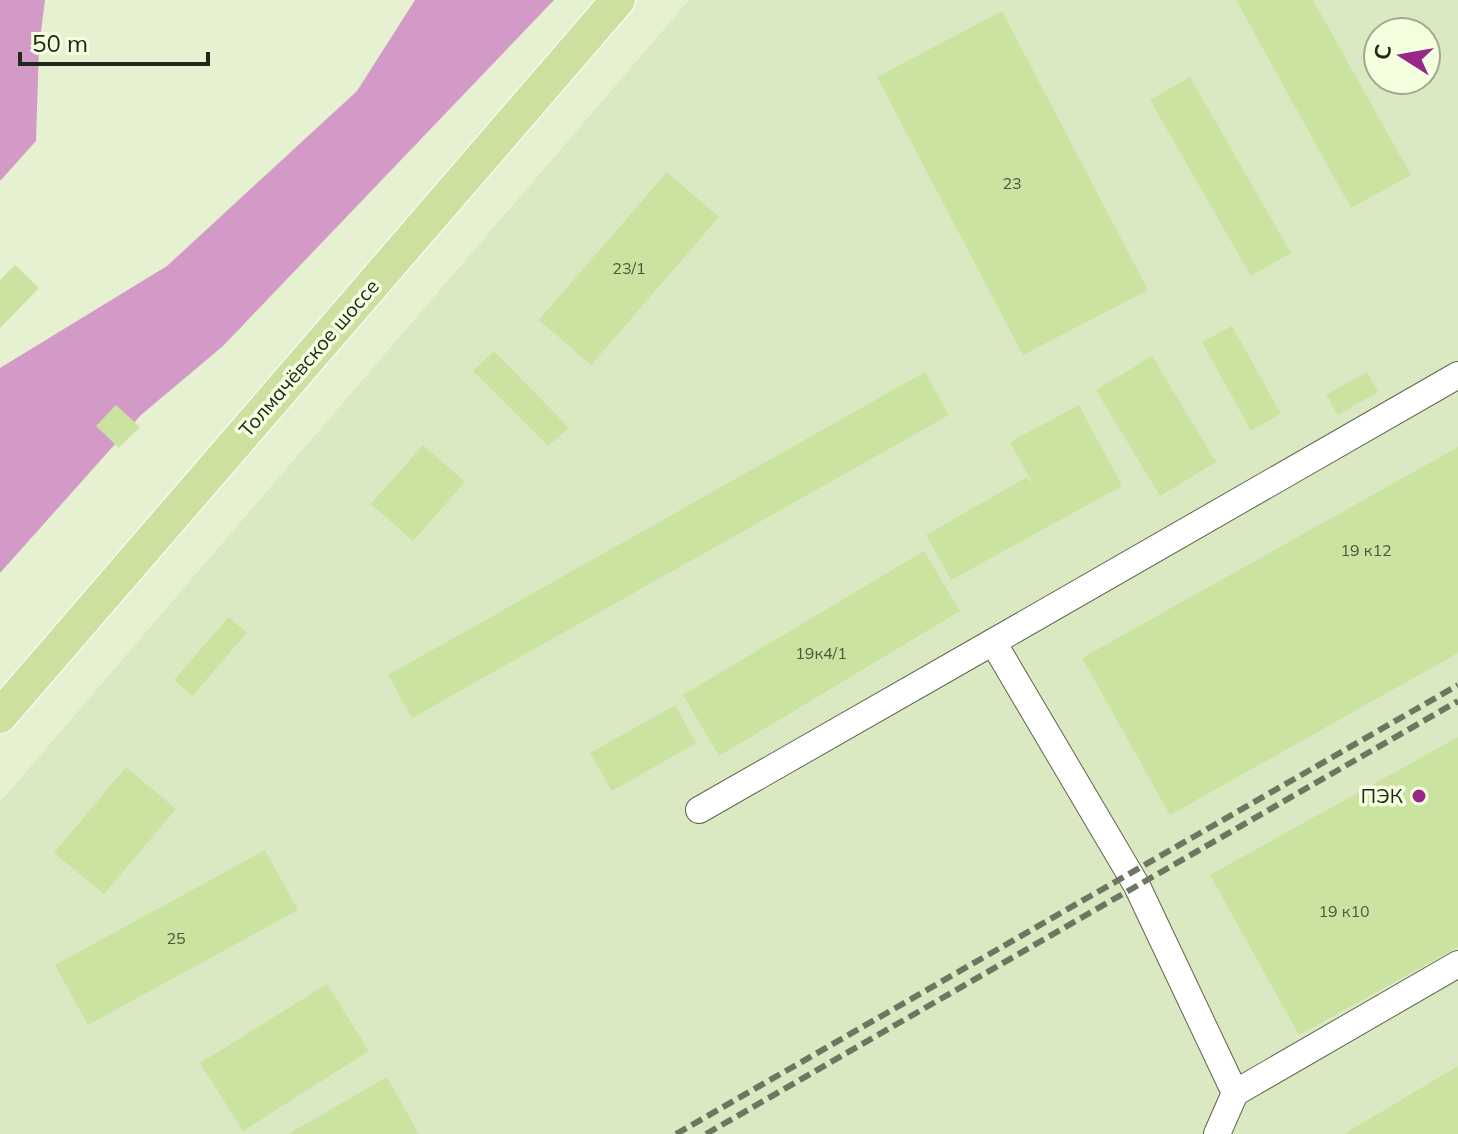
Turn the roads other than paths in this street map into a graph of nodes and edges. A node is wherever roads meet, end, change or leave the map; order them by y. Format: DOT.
graph roads {
  1 [pos="618,0"];
  2 [pos="1458,375"];
  3 [pos="993,642"];
  4 [pos="0,716"];
  5 [pos="699,810"];
  6 [pos="1458,964"];
  7 [pos="1235,1093"];
  8 [pos="1217,1134"];
  1 -- 4 [label="main road, Толмачёвское шоссе"];
  2 -- 3 [label="lane"];
  3 -- 5 [label="lane"];
  3 -- 7 [label="lane"];
  6 -- 7 [label="lane"];
  7 -- 8 [label="lane"];
}
